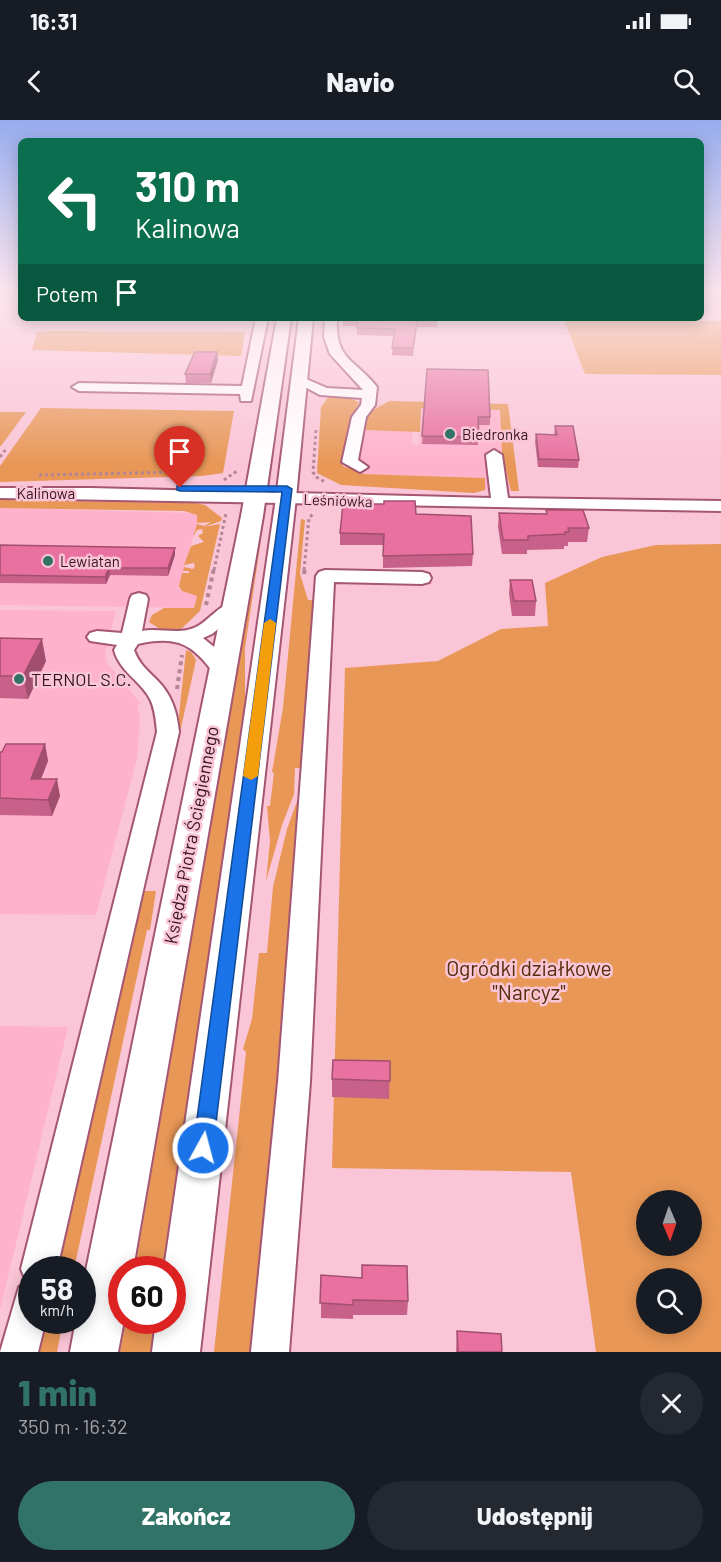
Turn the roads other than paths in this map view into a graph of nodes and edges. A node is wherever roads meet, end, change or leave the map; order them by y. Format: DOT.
graph roads {
  1 [pos="256,349"];
  2 [pos="280,349"];
  3 [pos="302,349"];
  4 [pos="334,349"];
  5 [pos="299,380"];
  6 [pos="79,387"];
  7 [pos="329,393"];
  8 [pos="371,394"];
  9 [pos="296,411"];
  10 [pos="494,455"];
  11 [pos="360,466"];
  12 [pos="0,493"];
  13 [pos="256,493"];
  14 [pos="287,494"];
  15 [pos="496,502"];
  16 [pos="721,506"];
  17 [pos="422,578"];
  18 [pos="139,600"];
  19 [pos="235,607"];
  20 [pos="97,637"];
  21 [pos="189,637"];
  22 [pos="130,640"];
  23 [pos="222,672"];
  24 [pos="42,1256"];
  25 [pos="24,1334"];
  26 [pos="19,1352"];
  27 [pos="94,1352"];
  28 [pos="176,1352"];
  29 [pos="270,1352"];
  1 -- 6 [label="street"];
  2 -- 13 [label="main road, Księdza Piotra Ściegiennego"];
  3 -- 5 [label="main road"];
  4 -- 8 [label="street"];
  5 -- 7 [label="street"];
  5 -- 9 [label="main road"];
  7 -- 8 [label="street"];
  7 -- 9 [label="street"];
  8 -- 11 [label="street"];
  9 -- 14 [label="main road"];
  10 -- 15 [label="street"];
  12 -- 13 [label="street, Kalinowa"];
  13 -- 14 [label="street, Leśniówka"];
  13 -- 19 [label="main road, Księdza Piotra Ściegiennego"];
  14 -- 15 [label="street, Leśniówka"];
  14 -- 28 [label="main road"];
  15 -- 16 [label="street, Leśniówka"];
  17 -- 29 [label="street"];
  18 -- 22 [label="street"];
  19 -- 21 [label="street"];
  19 -- 23 [label="main road, Księdza Piotra Ściegiennego"];
  20 -- 22 [label="street"];
  21 -- 22 [label="street"];
  21 -- 23 [label="street"];
  22 -- 24 [label="street"];
  23 -- 27 [label="main road, Księdza Piotra Ściegiennego"];
  25 -- 26 [label="street"];
}
